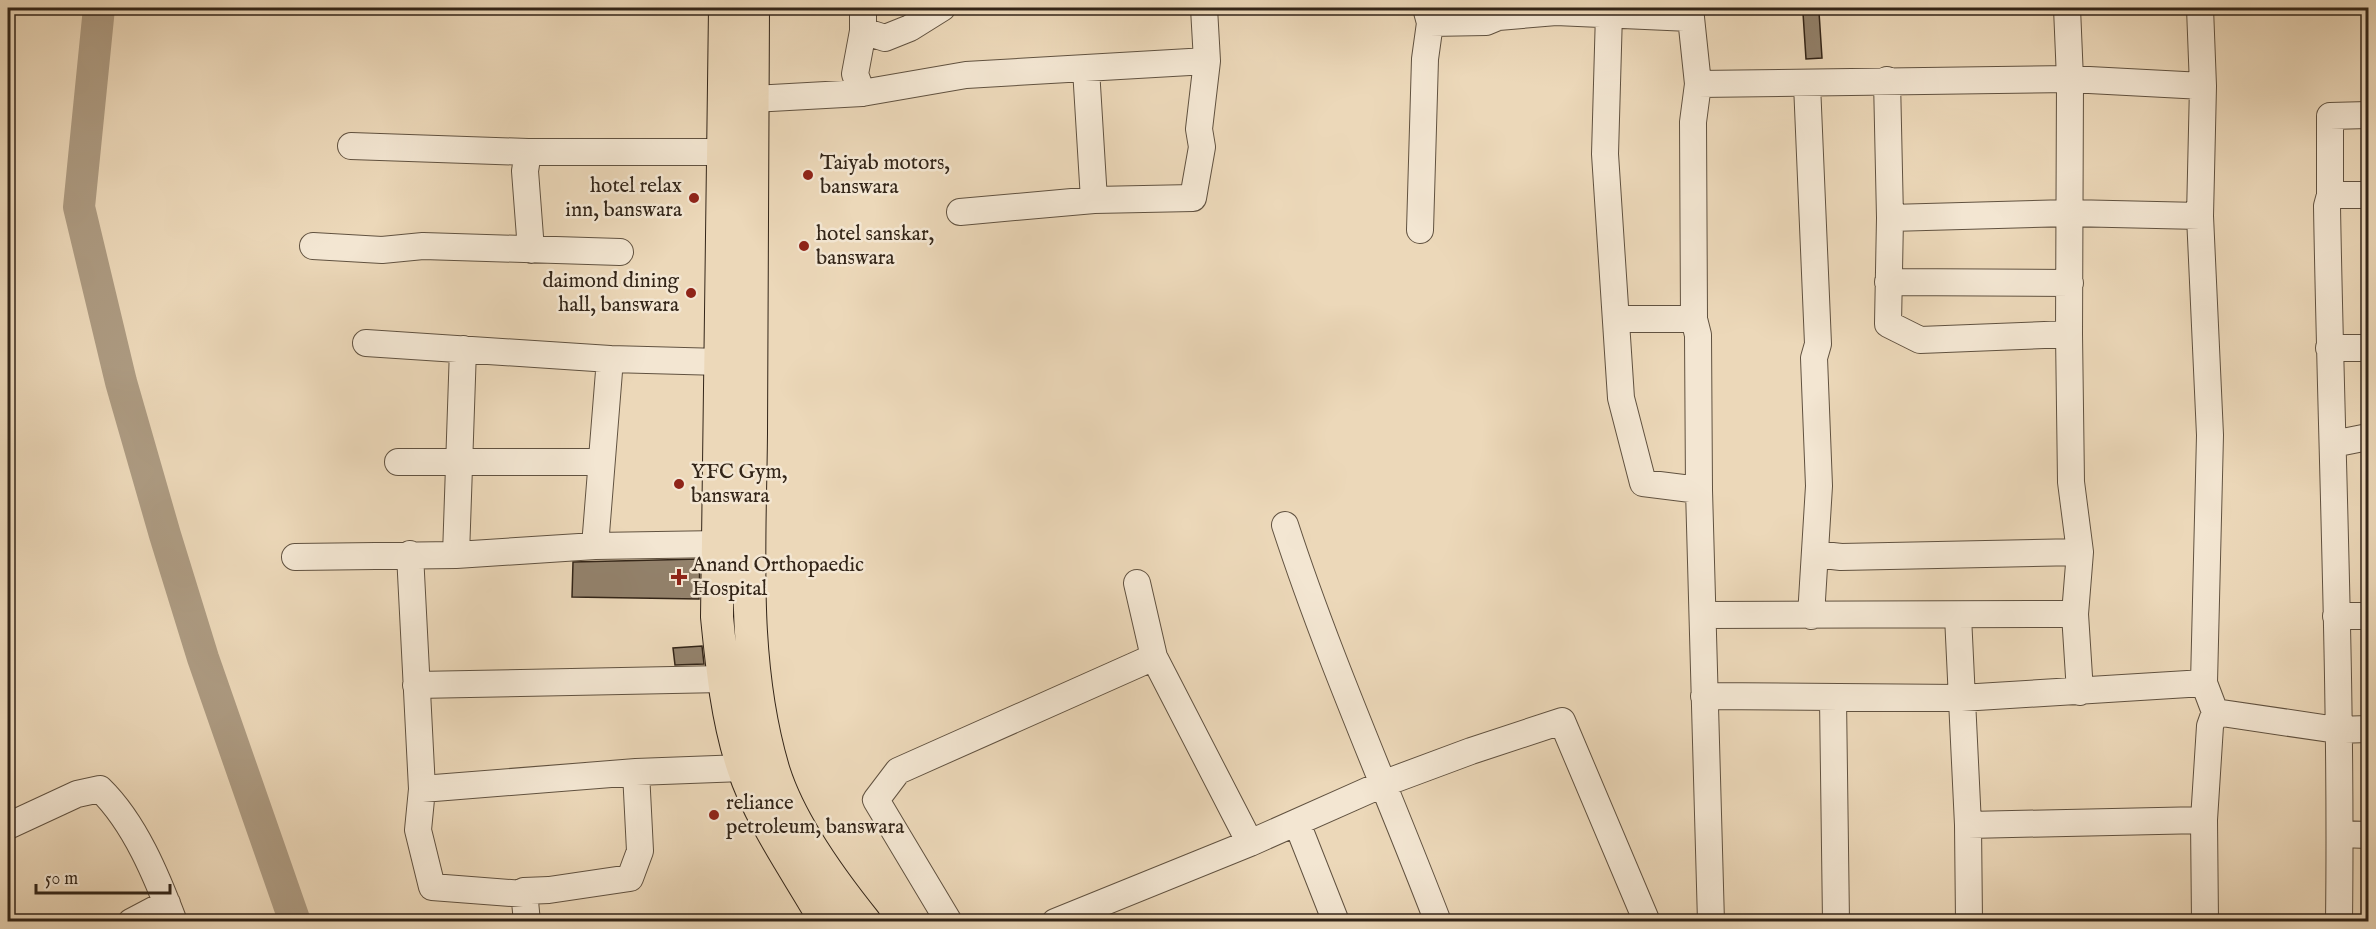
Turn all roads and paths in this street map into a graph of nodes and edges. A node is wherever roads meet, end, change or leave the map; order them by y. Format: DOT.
graph roads {
  1 [pos="724,8"];
  2 [pos="753,8"];
  3 [pos="942,8"];
  4 [pos="1204,8"];
  5 [pos="2067,8"];
  6 [pos="2200,8"];
  7 [pos="1556,10"];
  8 [pos="1609,13"];
  9 [pos="1690,13"];
  10 [pos="1428,15"];
  11 [pos="863,19"];
  12 [pos="1207,61"];
  13 [pos="1086,69"];
  14 [pos="2070,79"];
  15 [pos="1887,80"];
  16 [pos="1698,84"];
  17 [pos="1807,84"];
  18 [pos="2203,86"];
  19 [pos="862,93"];
  20 [pos="752,99"];
  21 [pos="2368,115"];
  22 [pos="351,146"];
  23 [pos="528,152"];
  24 [pos="723,152"];
  25 [pos="2330,195"];
  26 [pos="2368,195"];
  27 [pos="1094,200"];
  28 [pos="960,212"];
  29 [pos="2069,213"];
  30 [pos="2200,216"];
  31 [pos="1890,218"];
  32 [pos="1420,230"];
  33 [pos="313,246"];
  34 [pos="531,250"];
  35 [pos="620,252"];
  36 [pos="1888,282"];
  37 [pos="2070,283"];
  38 [pos="1694,319"];
  39 [pos="1617,320"];
  40 [pos="2069,334"];
  41 [pos="366,343"];
  42 [pos="2329,348"];
  43 [pos="2368,348"];
  44 [pos="463,349"];
  45 [pos="610,359"];
  46 [pos="722,362"];
  47 [pos="2368,437"];
  48 [pos="2333,444"];
  49 [pos="459,461"];
  50 [pos="398,462"];
  51 [pos="601,462"];
  52 [pos="1699,490"];
  53 [pos="1285,525"];
  54 [pos="720,544"];
  55 [pos="595,546"];
  56 [pos="2080,552"];
  57 [pos="410,554"];
  58 [pos="1815,554"];
  59 [pos="456,555"];
  60 [pos="295,557"];
  61 [pos="1137,583"];
  62 [pos="2075,614"];
  63 [pos="1703,615"];
  64 [pos="1811,616"];
  65 [pos="1958,616"];
  66 [pos="2336,616"];
  67 [pos="2368,616"];
  68 [pos="1154,657"];
  69 [pos="723,679"];
  70 [pos="2204,683"];
  71 [pos="416,685"];
  72 [pos="2080,692"];
  73 [pos="1704,696"];
  74 [pos="1961,698"];
  75 [pos="1833,699"];
  76 [pos="2215,712"];
  77 [pos="2368,729"];
  78 [pos="2337,730"];
  79 [pos="743,768"];
  80 [pos="636,772"];
  81 [pos="1385,783"];
  82 [pos="422,789"];
  83 [pos="2204,820"];
  84 [pos="1297,823"];
  85 [pos="1968,825"];
  86 [pos="8,826"];
  87 [pos="2340,834"];
  88 [pos="2368,835"];
  89 [pos="1250,843"];
  90 [pos="524,894"];
  91 [pos="171,912"];
  92 [pos="131,921"];
  93 [pos="526,921"];
  94 [pos="826,921"];
  95 [pos="865,921"];
  96 [pos="949,921"];
  97 [pos="1055,921"];
  98 [pos="1336,921"];
  99 [pos="1438,921"];
  100 [pos="1647,921"];
  101 [pos="1711,921"];
  102 [pos="1836,921"];
  103 [pos="1969,921"];
  104 [pos="2205,921"];
  105 [pos="2339,921"];
  1 -- 24 [label="main road"];
  2 -- 20 [label="main road"];
  3 -- 11 [label="street"];
  4 -- 12 [label="street"];
  5 -- 14 [label="street"];
  6 -- 18 [label="street"];
  7 -- 8 [label="street"];
  7 -- 10 [label="street"];
  8 -- 9 [label="street"];
  8 -- 39 [label="street"];
  9 -- 16 [label="street"];
  10 -- 32 [label="street"];
  11 -- 19 [label="street"];
  12 -- 13 [label="street"];
  12 -- 27 [label="street"];
  13 -- 19 [label="street"];
  13 -- 27 [label="street"];
  14 -- 15 [label="street"];
  14 -- 18 [label="street"];
  14 -- 29 [label="street"];
  15 -- 17 [label="street"];
  15 -- 31 [label="street"];
  16 -- 17 [label="street"];
  16 -- 38 [label="street"];
  17 -- 58 [label="street"];
  18 -- 30 [label="street"];
  19 -- 20 [label="street"];
  20 -- 95 [label="main road"];
  21 -- 25 [label="street"];
  22 -- 23 [label="street"];
  23 -- 24 [label="street"];
  23 -- 34 [label="street"];
  24 -- 46 [label="main road"];
  25 -- 26 [label="street"];
  25 -- 42 [label="street"];
  27 -- 28 [label="street"];
  29 -- 30 [label="street"];
  29 -- 31 [label="street"];
  29 -- 37 [label="street"];
  30 -- 70 [label="street"];
  31 -- 36 [label="street"];
  33 -- 34 [label="street"];
  34 -- 35 [label="street"];
  36 -- 37 [label="street"];
  36 -- 40 [label="street"];
  37 -- 40 [label="street"];
  38 -- 39 [label="street"];
  38 -- 52 [label="street"];
  39 -- 52 [label="street"];
  40 -- 56 [label="street"];
  41 -- 44 [label="street"];
  42 -- 43 [label="street"];
  42 -- 48 [label="street"];
  44 -- 45 [label="street"];
  44 -- 49 [label="street"];
  45 -- 46 [label="street"];
  45 -- 51 [label="street"];
  46 -- 54 [label="main road"];
  47 -- 48 [label="street"];
  48 -- 66 [label="street"];
  49 -- 50 [label="street"];
  49 -- 51 [label="street"];
  49 -- 59 [label="street"];
  51 -- 55 [label="street"];
  52 -- 63 [label="street"];
  53 -- 81 [label="street"];
  54 -- 55 [label="street"];
  54 -- 69 [label="main road"];
  55 -- 59 [label="street"];
  56 -- 58 [label="street"];
  56 -- 62 [label="street"];
  57 -- 59 [label="street"];
  57 -- 60 [label="street"];
  57 -- 71 [label="street"];
  58 -- 64 [label="street"];
  61 -- 68 [label="street"];
  62 -- 65 [label="street"];
  62 -- 72 [label="street"];
  63 -- 64 [label="street"];
  63 -- 73 [label="street"];
  64 -- 65 [label="street"];
  65 -- 74 [label="street"];
  66 -- 67 [label="street"];
  66 -- 78 [label="street"];
  68 -- 89 [label="street"];
  68 -- 96 [label="street"];
  69 -- 71 [label="street"];
  69 -- 79 [label="main road"];
  70 -- 72 [label="street"];
  70 -- 76 [label="street"];
  71 -- 82 [label="street"];
  72 -- 74 [label="street"];
  73 -- 75 [label="street"];
  73 -- 101 [label="street"];
  74 -- 75 [label="street"];
  74 -- 85 [label="street"];
  75 -- 102 [label="street"];
  76 -- 78 [label="street"];
  76 -- 83 [label="street"];
  77 -- 78 [label="street"];
  78 -- 87 [label="street"];
  79 -- 80 [label="street"];
  79 -- 94 [label="main road"];
  80 -- 82 [label="street"];
  80 -- 90 [label="street"];
  81 -- 84 [label="street"];
  81 -- 99 [label="street"];
  81 -- 100 [label="street"];
  82 -- 90 [label="street"];
  83 -- 85 [label="street"];
  83 -- 104 [label="street"];
  84 -- 89 [label="street"];
  84 -- 98 [label="street"];
  85 -- 103 [label="street"];
  86 -- 91 [label="street"];
  87 -- 88 [label="street"];
  87 -- 105 [label="street"];
  89 -- 97 [label="street"];
  90 -- 93 [label="street"];
  91 -- 92 [label="street"];
}
